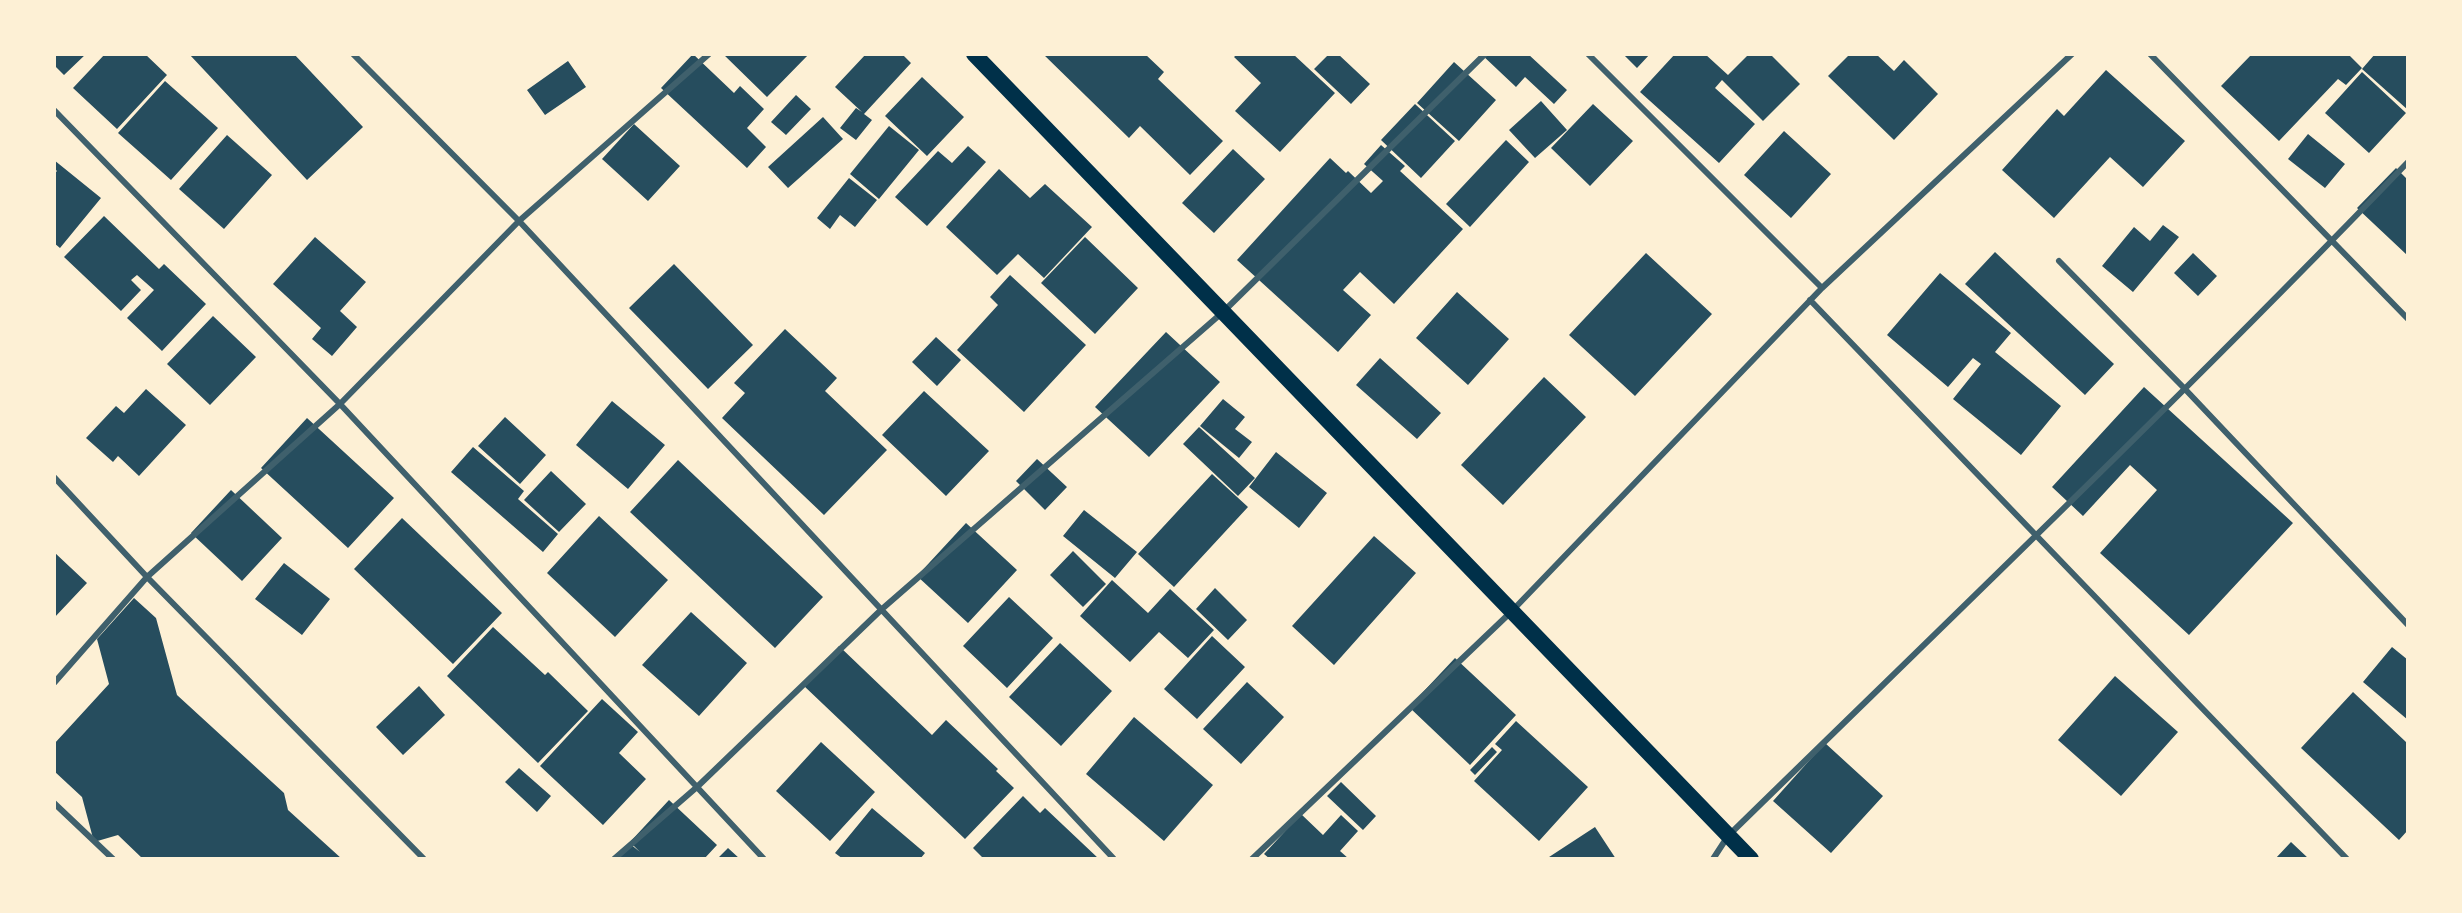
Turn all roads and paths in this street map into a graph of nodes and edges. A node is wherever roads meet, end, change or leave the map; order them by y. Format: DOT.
graph roads {
  1 [pos="353,54"];
  2 [pos="709,54"];
  3 [pos="974,54"];
  4 [pos="1485,54"];
  5 [pos="1588,54"];
  6 [pos="2072,54"];
  7 [pos="2150,54"];
  8 [pos="54,110"];
  9 [pos="2408,162"];
  10 [pos="519,221"];
  11 [pos="2332,241"];
  12 [pos="2059,261"];
  13 [pos="1822,288"];
  14 [pos="1810,300"];
  15 [pos="1223,312"];
  16 [pos="2408,319"];
  17 [pos="2184,388"];
  18 [pos="340,404"];
  19 [pos="54,477"];
  20 [pos="2037,534"];
  21 [pos="147,577"];
  22 [pos="882,609"];
  23 [pos="1511,612"];
  24 [pos="2408,625"];
  25 [pos="54,682"];
  26 [pos="697,787"];
  27 [pos="54,803"];
  28 [pos="1728,836"];
  29 [pos="113,859"];
  30 [pos="424,859"];
  31 [pos="614,859"];
  32 [pos="764,859"];
  33 [pos="1114,859"];
  34 [pos="1252,859"];
  35 [pos="1713,859"];
  36 [pos="1751,859"];
  37 [pos="2347,859"];
  1 -- 10 [label="street"];
  2 -- 10 [label="street"];
  3 -- 15 [label="highway"];
  4 -- 15 [label="street"];
  5 -- 13 [label="street"];
  6 -- 13 [label="street"];
  7 -- 11 [label="street"];
  8 -- 18 [label="street"];
  9 -- 11 [label="street"];
  10 -- 18 [label="street"];
  10 -- 22 [label="street"];
  11 -- 16 [label="street"];
  11 -- 17 [label="street"];
  12 -- 17 [label="street"];
  13 -- 14 [label="street"];
  14 -- 20 [label="street"];
  14 -- 23 [label="street"];
  15 -- 22 [label="street"];
  15 -- 23 [label="highway"];
  17 -- 20 [label="street"];
  17 -- 24 [label="street"];
  18 -- 21 [label="street"];
  18 -- 26 [label="street"];
  19 -- 21 [label="street"];
  20 -- 28 [label="street"];
  20 -- 37 [label="street"];
  21 -- 25 [label="street"];
  21 -- 30 [label="street"];
  22 -- 26 [label="street"];
  22 -- 33 [label="street"];
  23 -- 28 [label="highway"];
  23 -- 34 [label="street"];
  26 -- 31 [label="street"];
  26 -- 32 [label="street"];
  27 -- 29 [label="street"];
  28 -- 35 [label="street"];
  28 -- 36 [label="highway"];
}
